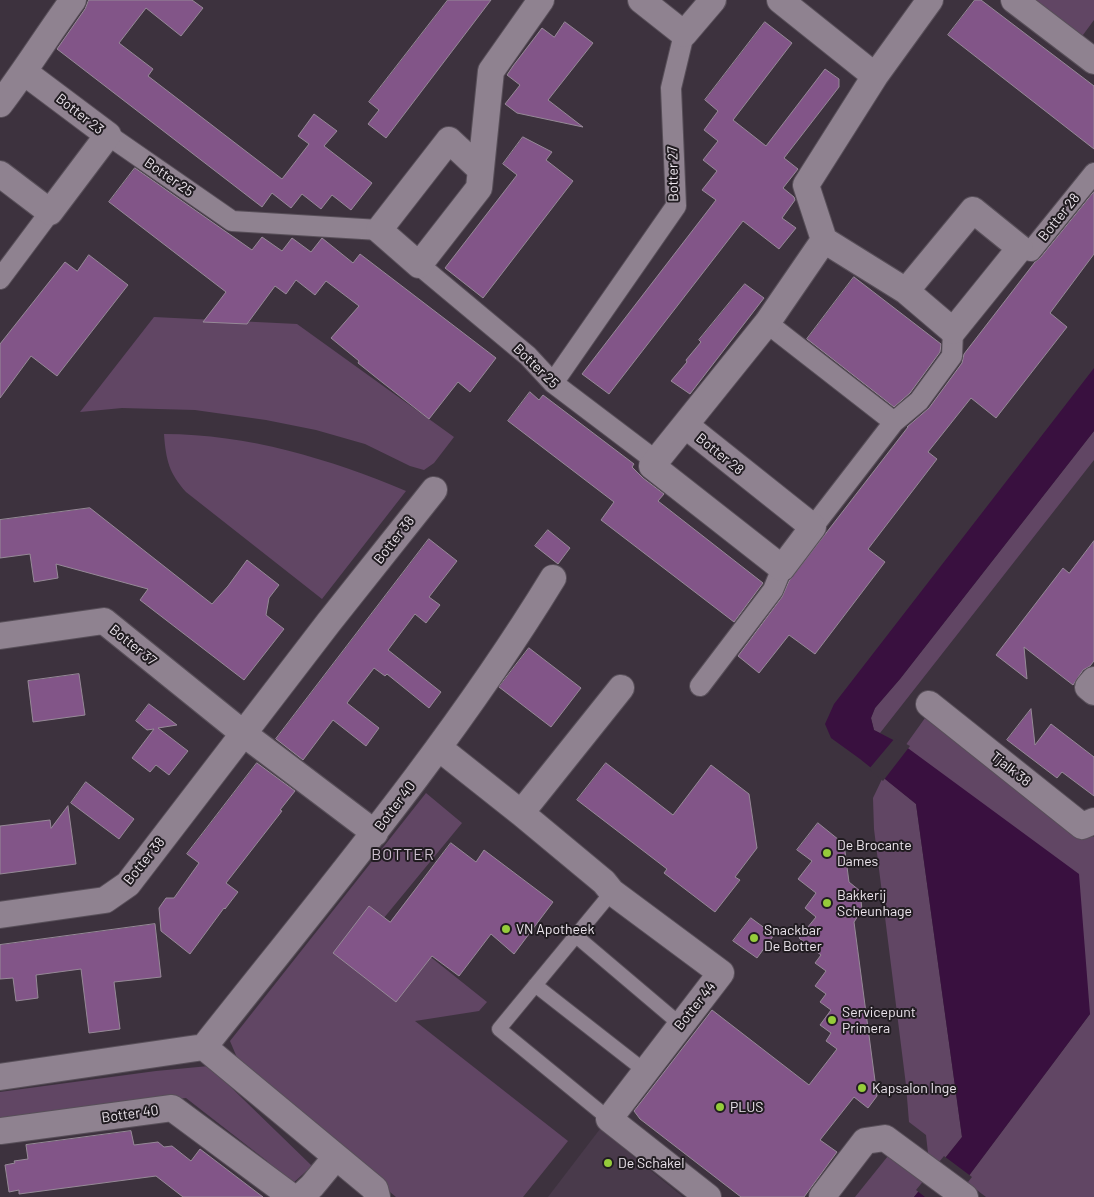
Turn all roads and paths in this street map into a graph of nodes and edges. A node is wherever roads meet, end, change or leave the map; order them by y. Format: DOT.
graph roads {
  1 [pos="73,0"];
  2 [pos="541,0"];
  3 [pos="641,0"];
  4 [pos="713,0"];
  5 [pos="780,0"];
  6 [pos="930,0"];
  7 [pos="1014,0"];
  8 [pos="684,34"];
  9 [pos="1094,61"];
  10 [pos="24,72"];
  11 [pos="875,76"];
  12 [pos="0,104"];
  13 [pos="108,135"];
  14 [pos="480,169"];
  15 [pos="1094,173"];
  16 [pos="0,174"];
  17 [pos="50,212"];
  18 [pos="378,230"];
  19 [pos="824,240"];
  20 [pos="1020,248"];
  21 [pos="419,265"];
  22 [pos="0,279"];
  23 [pos="906,291"];
  24 [pos="767,323"];
  25 [pos="953,331"];
  26 [pos="552,383"];
  27 [pos="894,422"];
  28 [pos="685,425"];
  29 [pos="654,464"];
  30 [pos="434,490"];
  31 [pos="813,527"];
  32 [pos="782,568"];
  33 [pos="553,578"];
  34 [pos="0,636"];
  35 [pos="1094,680"];
  36 [pos="700,686"];
  37 [pos="621,688"];
  38 [pos="1094,692"];
  39 [pos="930,704"];
  40 [pos="244,734"];
  41 [pos="439,748"];
  42 [pos="521,813"];
  43 [pos="1094,821"];
  44 [pos="374,833"];
  45 [pos="612,892"];
  46 [pos="0,915"];
  47 [pos="576,936"];
  48 [pos="535,985"];
  49 [pos="681,1025"];
  50 [pos="204,1047"];
  51 [pos="644,1072"];
  52 [pos="0,1077"];
  53 [pos="608,1119"];
  54 [pos="0,1131"];
  55 [pos="336,1157"];
  56 [pos="964,1196"];
  57 [pos="292,1197"];
  58 [pos="300,1197"];
  59 [pos="377,1197"];
  60 [pos="708,1197"];
  61 [pos="822,1197"];
  1 -- 10 [label="street"];
  2 -- 14 [label="street"];
  3 -- 8 [label="street"];
  4 -- 8 [label="street, Botter 27"];
  5 -- 11 [label="street"];
  6 -- 11 [label="street"];
  7 -- 9 [label="street"];
  8 -- 26 [label="street, Botter 27"];
  10 -- 12 [label="street"];
  10 -- 13 [label="street, Botter 23"];
  11 -- 19 [label="street"];
  13 -- 17 [label="street, Botter 23"];
  13 -- 18 [label="street, Botter 25"];
  14 -- 18 [label="street"];
  14 -- 21 [label="street"];
  15 -- 20 [label="street, Botter 28"];
  16 -- 17 [label="street"];
  17 -- 22 [label="street, Botter 23"];
  18 -- 21 [label="street, Botter 25"];
  19 -- 23 [label="street"];
  19 -- 24 [label="street, Botter 28"];
  20 -- 23 [label="street, Botter 28"];
  20 -- 25 [label="street, Botter 28"];
  21 -- 26 [label="street, Botter 25"];
  23 -- 25 [label="street"];
  24 -- 27 [label="street"];
  24 -- 28 [label="street, Botter 28"];
  25 -- 27 [label="street"];
  26 -- 29 [label="street, Botter 25"];
  27 -- 31 [label="street"];
  28 -- 29 [label="street"];
  28 -- 31 [label="street, Botter 28"];
  29 -- 32 [label="street"];
  30 -- 40 [label="street, Botter 38"];
  31 -- 32 [label="street"];
  32 -- 36 [label="street"];
  33 -- 41 [label="street, Botter 40"];
  34 -- 40 [label="street, Botter 37"];
  35 -- 38 [label="street"];
  37 -- 42 [label="street"];
  39 -- 43 [label="street, Tjalk 38"];
  40 -- 44 [label="street"];
  40 -- 46 [label="street, Botter 38"];
  41 -- 42 [label="street, Botter 44"];
  41 -- 44 [label="street, Botter 40"];
  42 -- 45 [label="street, Botter 44"];
  44 -- 50 [label="street, Botter 40"];
  45 -- 47 [label="lane"];
  45 -- 49 [label="street, Botter 44"];
  47 -- 48 [label="lane"];
  47 -- 49 [label="lane"];
  48 -- 51 [label="lane"];
  48 -- 53 [label="lane"];
  49 -- 51 [label="street, Botter 44"];
  50 -- 52 [label="street"];
  50 -- 55 [label="street"];
  51 -- 53 [label="street, Botter 44"];
  53 -- 60 [label="street"];
  54 -- 57 [label="street, Botter 40"];
  55 -- 58 [label="street"];
  55 -- 59 [label="street"];
  56 -- 61 [label="street"];
}
